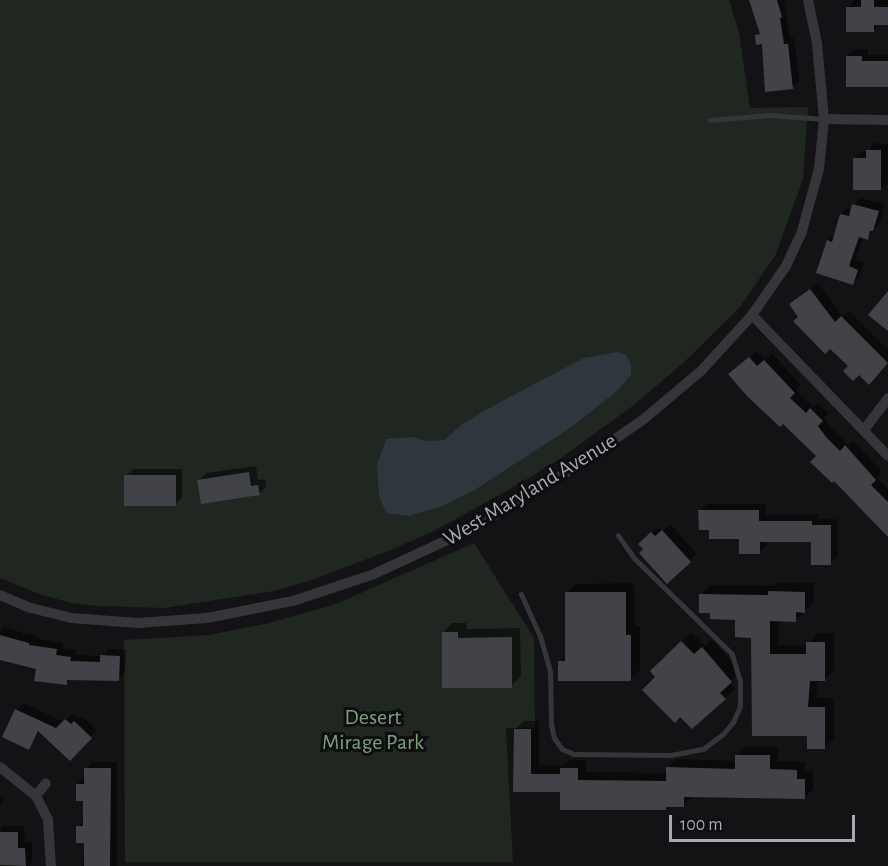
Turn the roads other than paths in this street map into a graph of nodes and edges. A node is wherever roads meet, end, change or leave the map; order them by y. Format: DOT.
graph roads {
  1 [pos="808,0"];
  2 [pos="824,119"];
  3 [pos="711,120"];
  4 [pos="888,120"];
  5 [pos="752,315"];
  6 [pos="888,398"];
  7 [pos="864,430"];
  8 [pos="888,456"];
  9 [pos="618,535"];
  10 [pos="521,594"];
  11 [pos="0,595"];
  12 [pos="0,767"];
  13 [pos="46,783"];
  14 [pos="36,796"];
  15 [pos="51,866"];
  1 -- 2 [label="street, West Maryland Avenue"];
  2 -- 3 [label="lane"];
  2 -- 4 [label="street"];
  2 -- 5 [label="street, West Maryland Avenue"];
  5 -- 7 [label="street"];
  5 -- 11 [label="street, West Maryland Avenue"];
  6 -- 7 [label="street"];
  7 -- 8 [label="street"];
  9 -- 10 [label="lane"];
  12 -- 14 [label="street"];
  13 -- 14 [label="street"];
  14 -- 15 [label="street"];
}
